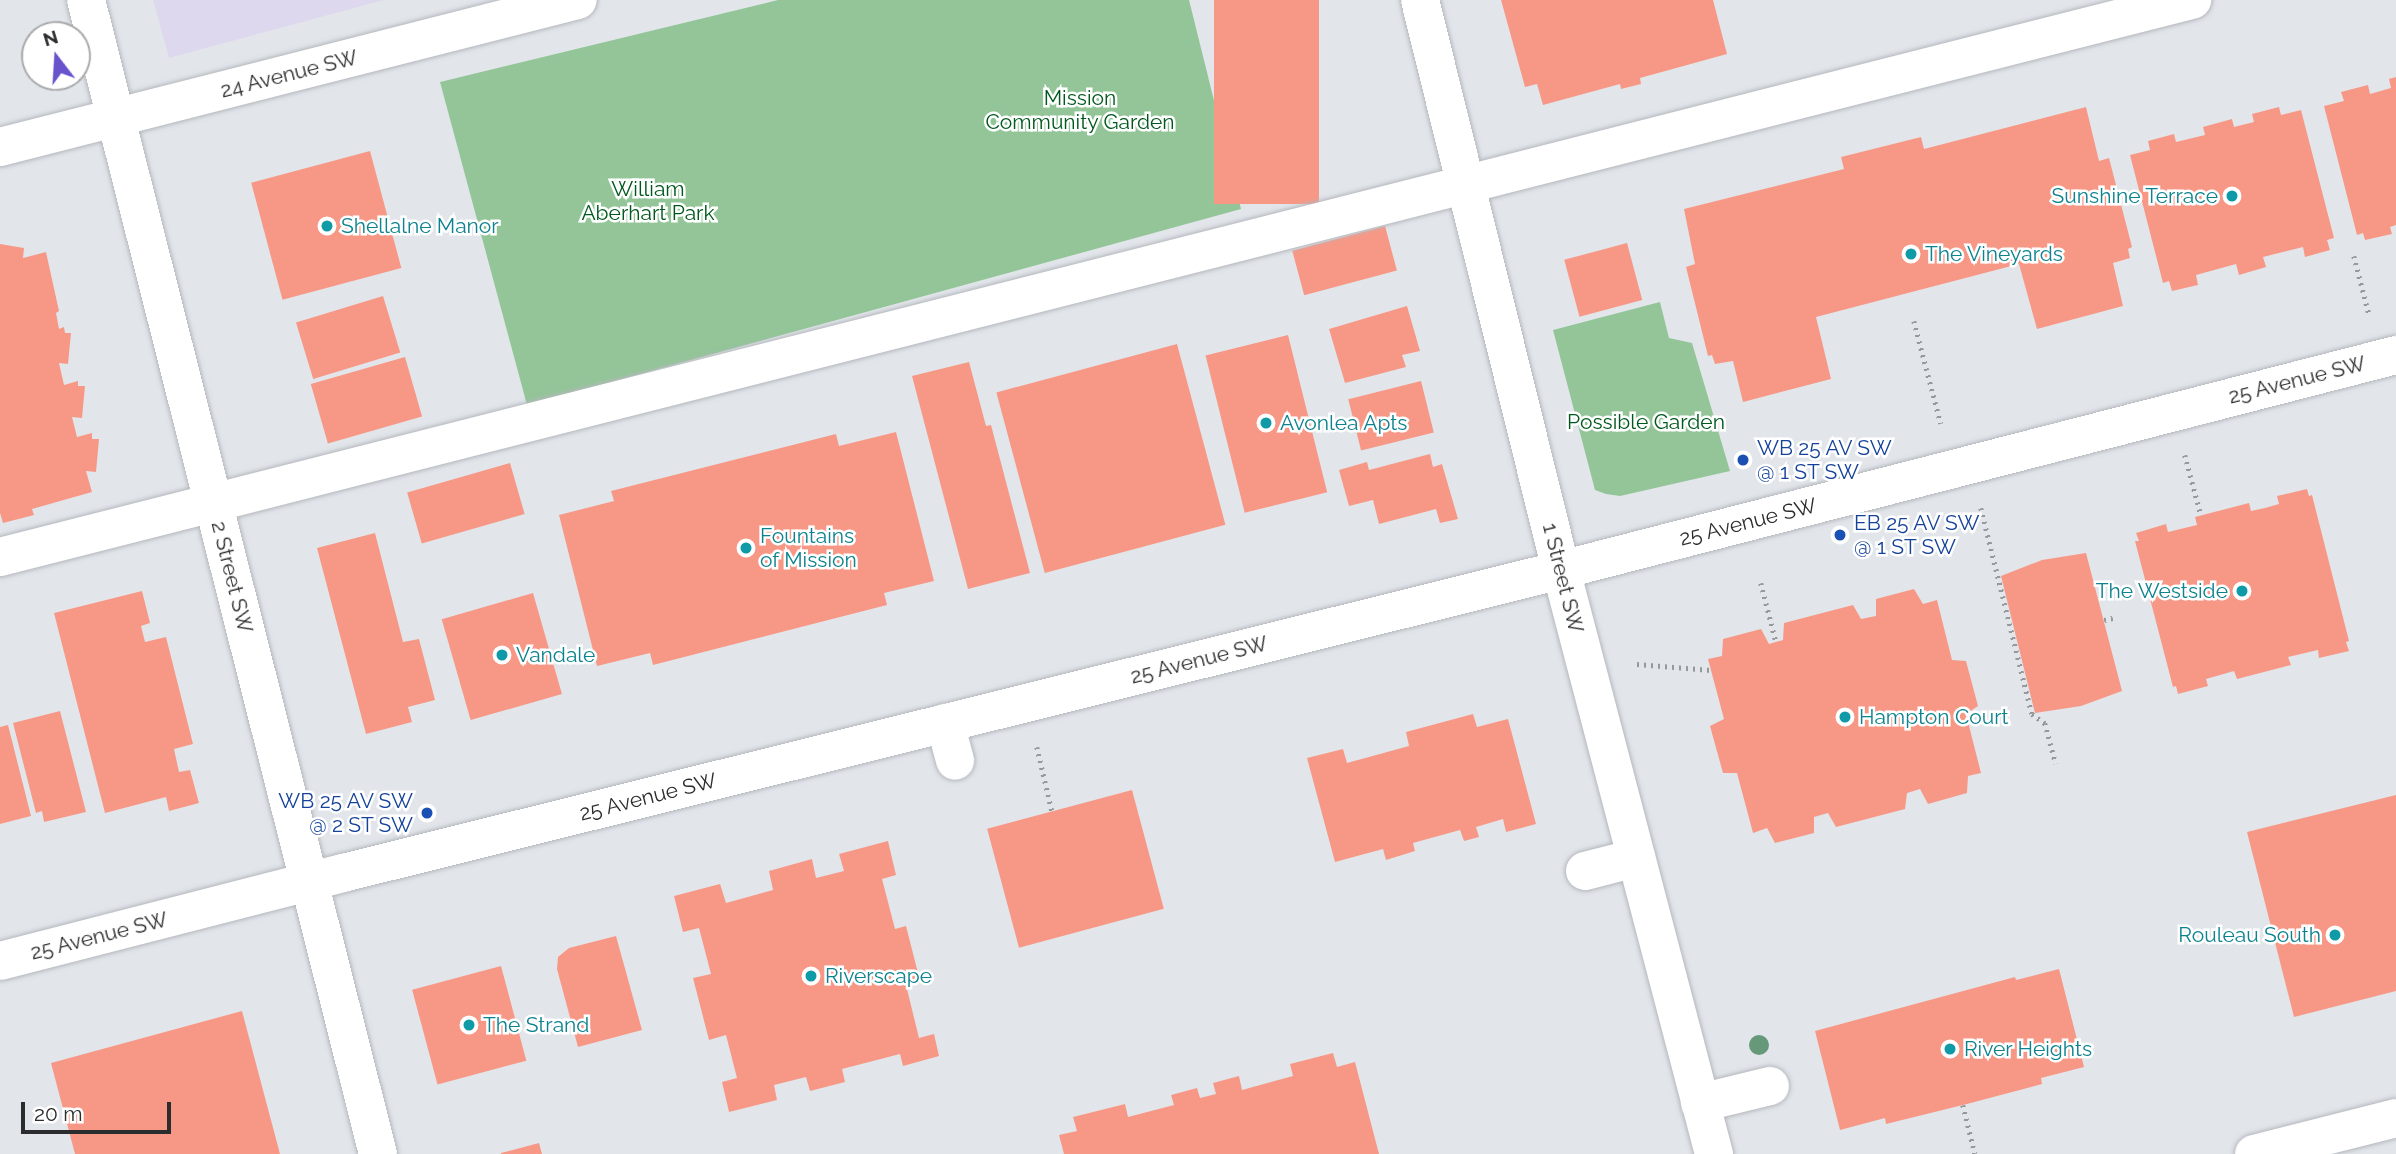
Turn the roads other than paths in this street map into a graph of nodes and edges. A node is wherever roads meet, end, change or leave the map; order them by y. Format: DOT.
graph roads {
  1 [pos="86,0"];
  2 [pos="578,0"];
  3 [pos="1420,0"];
  4 [pos="2192,0"];
  5 [pos="115,118"];
  6 [pos="0,147"];
  7 [pos="1465,185"];
  8 [pos="2396,355"];
  9 [pos="213,503"];
  10 [pos="0,557"];
  11 [pos="1560,570"];
  12 [pos="945,723"];
  13 [pos="955,761"];
  14 [pos="1636,858"];
  15 [pos="1585,871"];
  16 [pos="308,881"];
  17 [pos="0,961"];
  18 [pos="1770,1086"];
  19 [pos="1700,1103"];
  20 [pos="2396,1118"];
  21 [pos="378,1154"];
  22 [pos="1714,1154"];
  23 [pos="2254,1154"];
  1 -- 5 [label="street, 2 Street SW"];
  2 -- 5 [label="street, 24 Avenue SW"];
  3 -- 7 [label="street, 1 Street SW"];
  4 -- 7 [label="street"];
  5 -- 6 [label="street, 24 Avenue SW"];
  5 -- 9 [label="street, 2 Street SW"];
  7 -- 9 [label="street"];
  7 -- 11 [label="street, 1 Street SW"];
  8 -- 11 [label="street, 25 Avenue SW"];
  9 -- 10 [label="street"];
  9 -- 16 [label="street, 2 Street SW"];
  11 -- 12 [label="street, 25 Avenue SW"];
  11 -- 14 [label="street, 1 Street SW"];
  12 -- 13 [label="street"];
  12 -- 16 [label="street, 25 Avenue SW"];
  14 -- 15 [label="street"];
  14 -- 19 [label="street, 1 Street SW"];
  16 -- 17 [label="street, 25 Avenue SW"];
  16 -- 21 [label="street, 2 Street SW"];
  18 -- 19 [label="street"];
  19 -- 22 [label="street, 1 Street SW"];
  20 -- 23 [label="street"];
}
